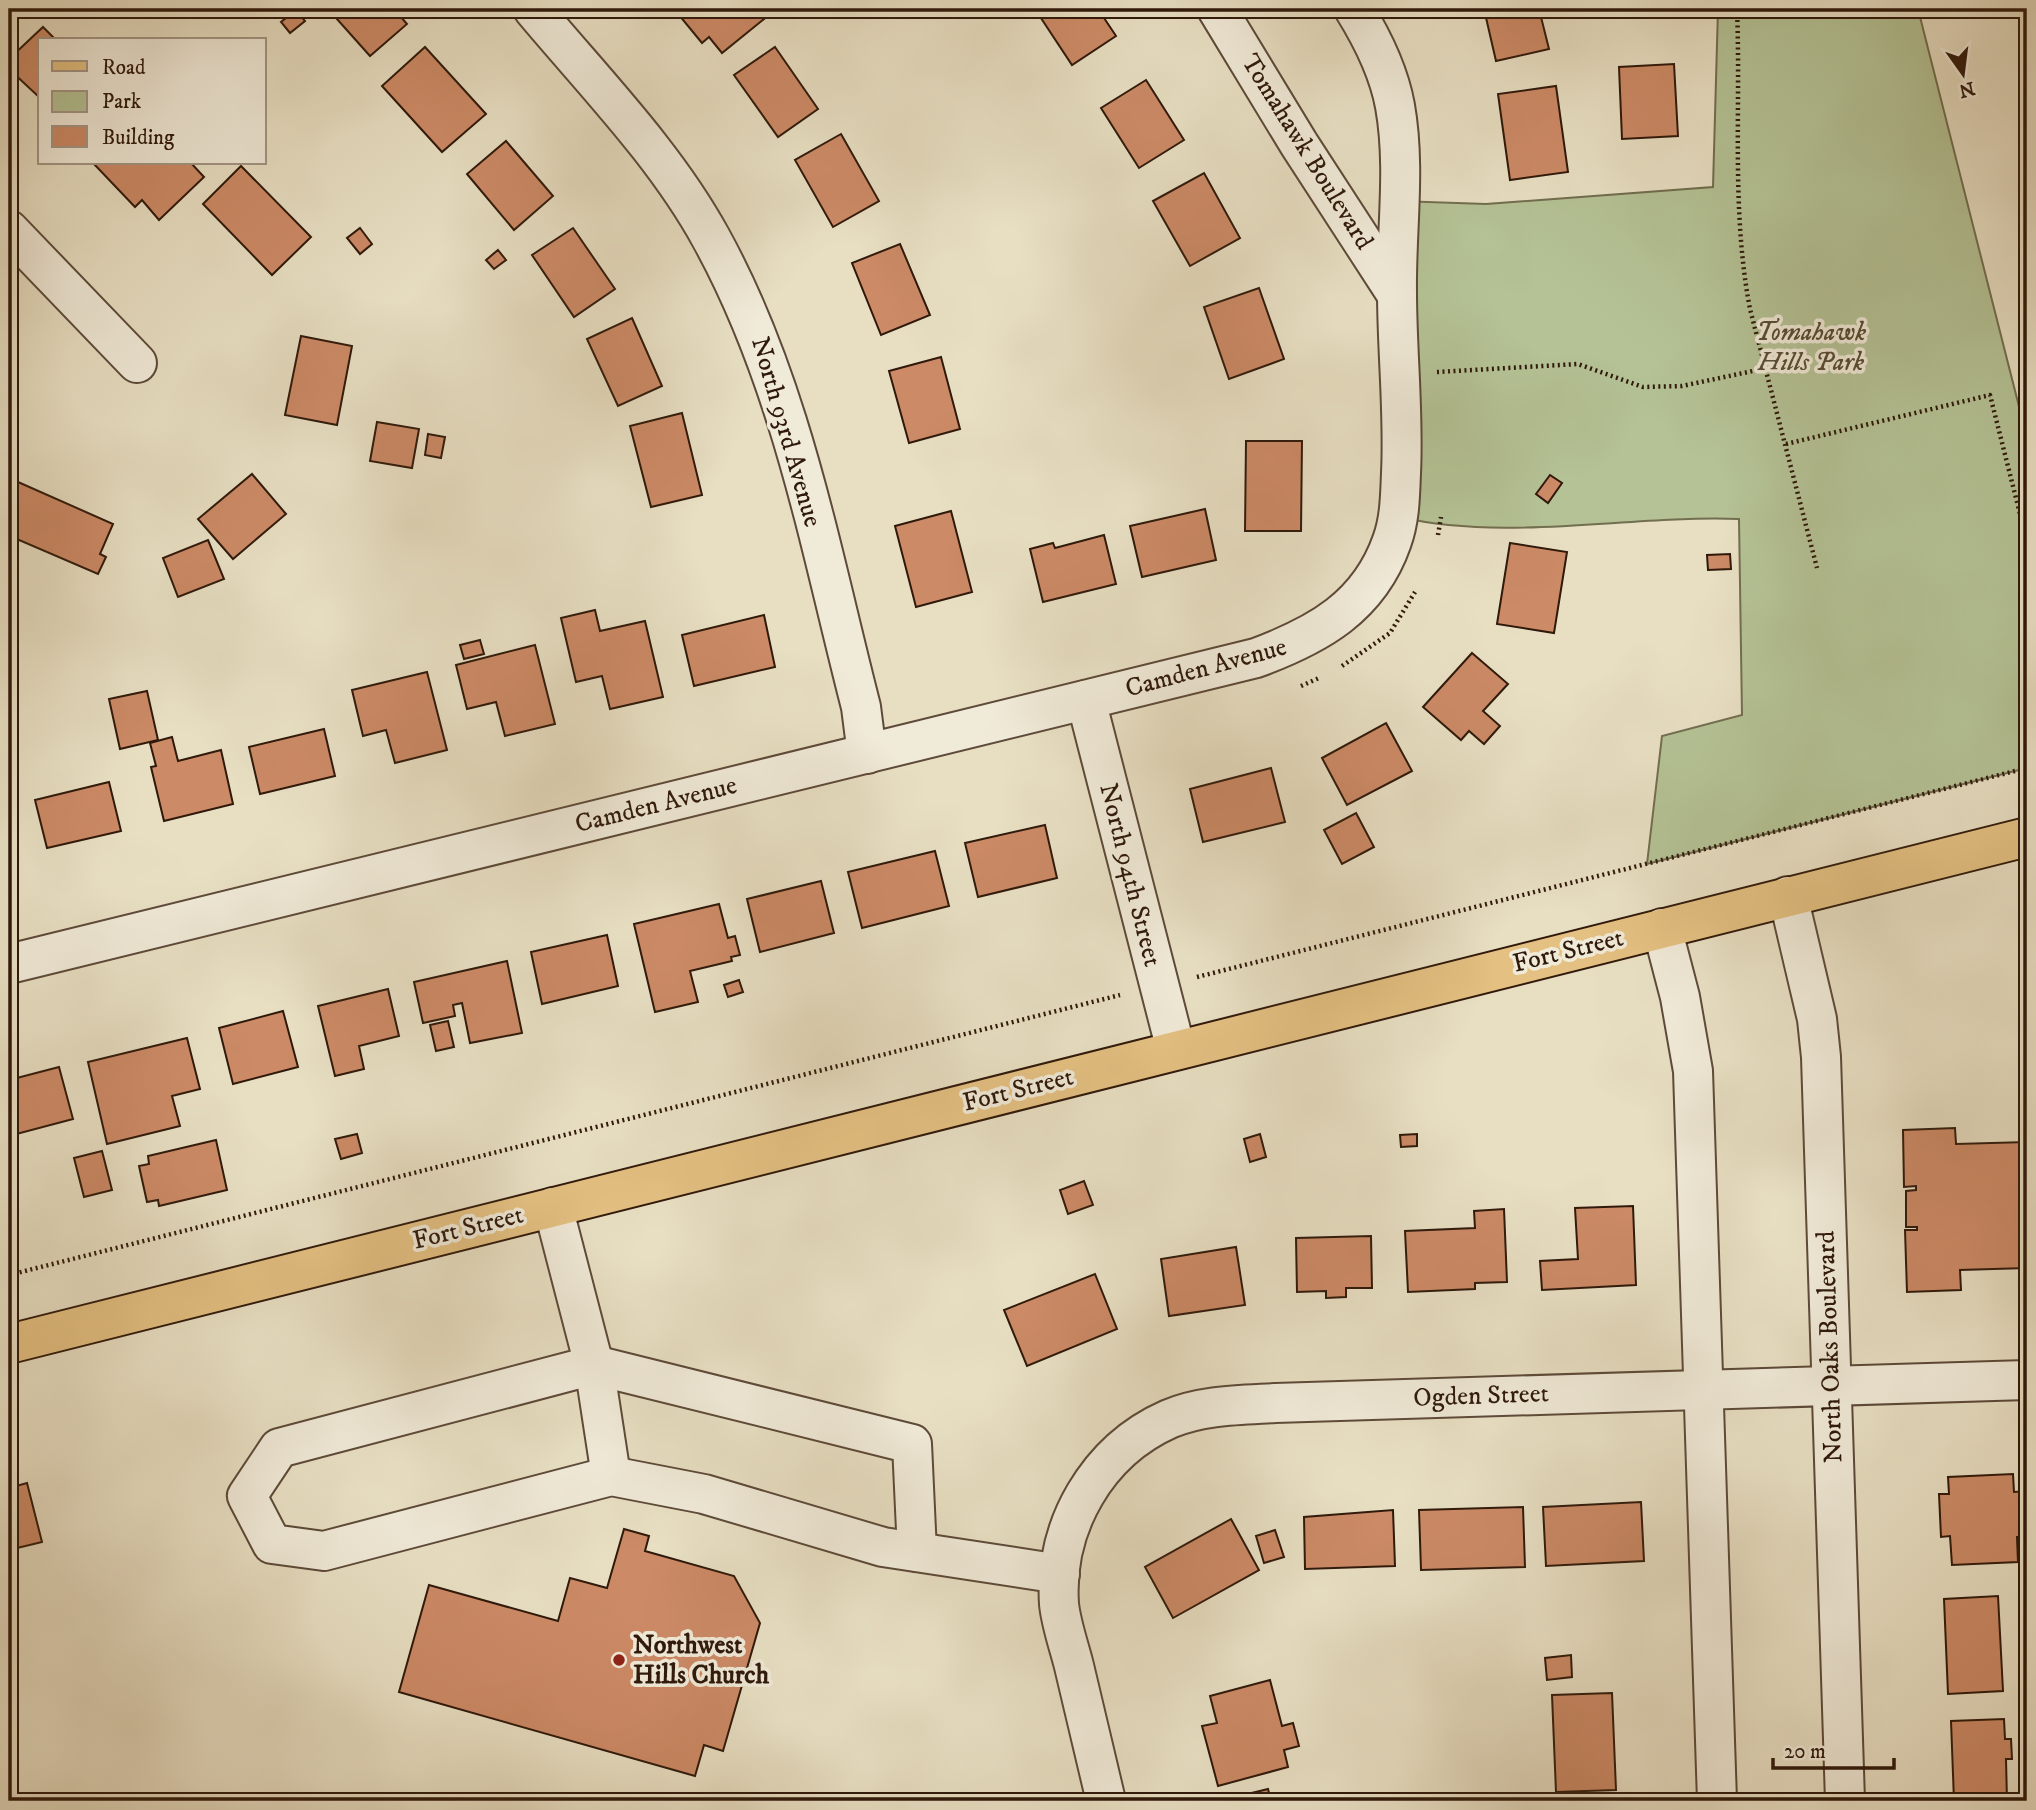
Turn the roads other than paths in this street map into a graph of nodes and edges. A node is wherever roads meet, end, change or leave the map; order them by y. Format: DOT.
graph roads {
  1 [pos="533,9"];
  2 [pos="1217,9"];
  3 [pos="1354,9"];
  4 [pos="9,230"];
  5 [pos="1397,295"];
  6 [pos="137,363"];
  7 [pos="1302,641"];
  8 [pos="1086,700"];
  9 [pos="867,754"];
  10 [pos="2027,836"];
  11 [pos="1788,896"];
  12 [pos="1662,928"];
  13 [pos="9,964"];
  14 [pos="1176,1050"];
  15 [pos="553,1207"];
  16 [pos="9,1343"];
  17 [pos="594,1366"];
  18 [pos="2027,1380"];
  19 [pos="1831,1385"];
  20 [pos="1705,1389"];
  21 [pos="611,1476"];
  22 [pos="918,1552"];
  23 [pos="1060,1591"];
  24 [pos="1106,1801"];
  25 [pos="1717,1801"];
  26 [pos="1844,1801"];
  1 -- 9 [label="street, North 93rd Avenue"];
  2 -- 5 [label="street, Tomahawk Boulevard"];
  3 -- 5 [label="street, Tomahawk Boulevard"];
  4 -- 6 [label="street"];
  5 -- 7 [label="street, Tomahawk Boulevard"];
  7 -- 8 [label="street, Camden Avenue"];
  8 -- 9 [label="street, Camden Avenue"];
  8 -- 14 [label="street, North 94th Street"];
  9 -- 13 [label="street, Camden Avenue"];
  10 -- 11 [label="main road, Fort Street"];
  11 -- 12 [label="main road, Fort Street"];
  11 -- 19 [label="street, North Oaks Boulevard"];
  12 -- 14 [label="main road, Fort Street"];
  12 -- 20 [label="street"];
  14 -- 15 [label="main road, Fort Street"];
  15 -- 16 [label="main road, Fort Street"];
  15 -- 17 [label="street"];
  17 -- 21 [label="street"];
  17 -- 21 [label="street"];
  17 -- 22 [label="street"];
  18 -- 19 [label="street, Ogden Street"];
  19 -- 20 [label="street, Ogden Street"];
  19 -- 26 [label="street, North Oaks Boulevard"];
  20 -- 23 [label="street, Ogden Street"];
  20 -- 25 [label="street"];
  21 -- 22 [label="street"];
  22 -- 23 [label="street"];
  23 -- 24 [label="street"];
}
